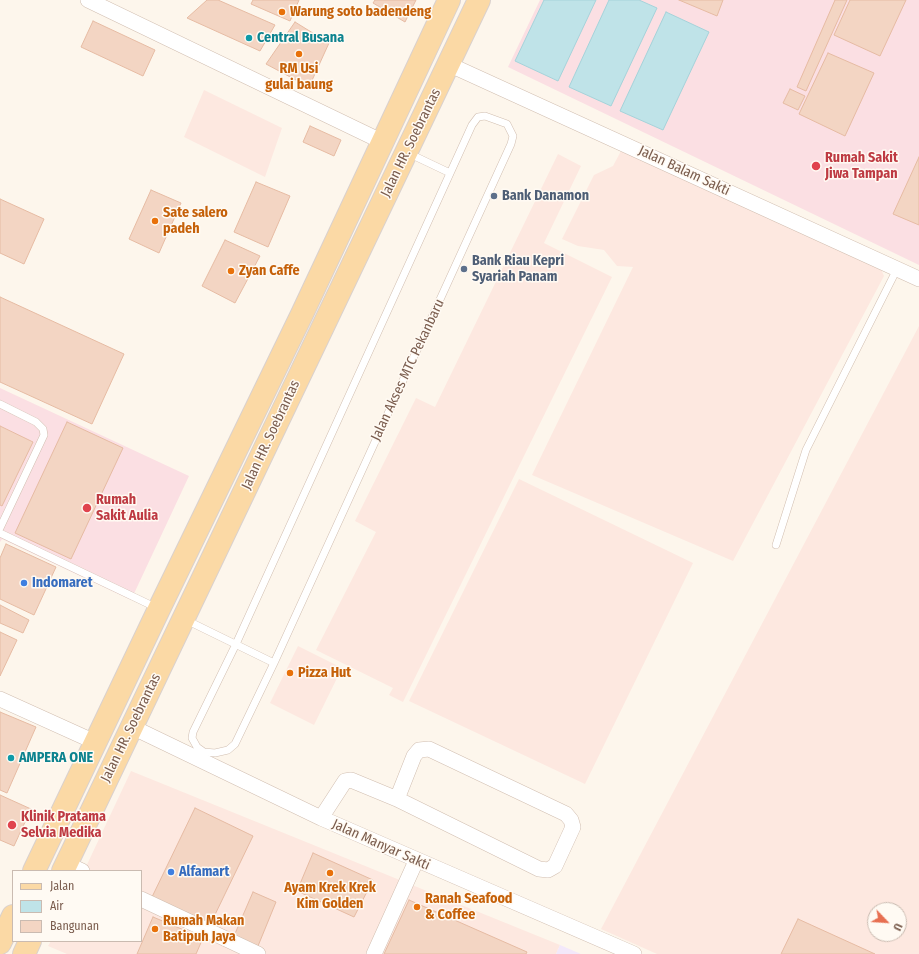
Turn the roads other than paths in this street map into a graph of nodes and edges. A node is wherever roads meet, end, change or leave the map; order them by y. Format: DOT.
graph roads {
  1 [pos="88,0"];
  2 [pos="449,0"];
  3 [pos="479,0"];
  4 [pos="448,64"];
  5 [pos="383,142"];
  6 [pos="406,152"];
  7 [pos="450,173"];
  8 [pos="897,269"];
  9 [pos="919,279"];
  10 [pos="0,404"];
  11 [pos="0,528"];
  12 [pos="0,533"];
  13 [pos="776,545"];
  14 [pos="158,609"];
  15 [pos="184,619"];
  16 [pos="236,644"];
  17 [pos="274,663"];
  18 [pos="0,699"];
  19 [pos="132,727"];
  20 [pos="95,742"];
  21 [pos="397,799"];
  22 [pos="321,818"];
  23 [pos="416,861"];
  24 [pos="71,869"];
  25 [pos="34,870"];
  26 [pos="142,899"];
  27 [pos="12,918"];
  28 [pos="30,942"];
  29 [pos="0,943"];
  30 [pos="24,954"];
  31 [pos="258,954"];
  32 [pos="374,954"];
  33 [pos="634,954"];
  1 -- 5 [label="street"];
  2 -- 5 [label="main road, Jalan HR. Soebrantas"];
  3 -- 4 [label="main road, Jalan HR. Soebrantas"];
  4 -- 6 [label="main road, Jalan HR. Soebrantas"];
  4 -- 8 [label="street, Jalan Balam Sakti"];
  5 -- 14 [label="main road, Jalan HR. Soebrantas"];
  6 -- 7 [label="lane"];
  6 -- 15 [label="main road, Jalan HR. Soebrantas"];
  7 -- 16 [label="lane, Jalan Akses MTC Pekanbaru"];
  7 -- 17 [label="lane, Jalan Akses MTC Pekanbaru"];
  8 -- 9 [label="street, Jalan Balam Sakti"];
  8 -- 13 [label="lane"];
  10 -- 11 [label="lane"];
  12 -- 14 [label="lane"];
  14 -- 20 [label="main road, Jalan HR. Soebrantas"];
  15 -- 16 [label="lane"];
  15 -- 19 [label="main road, Jalan HR. Soebrantas"];
  16 -- 17 [label="lane"];
  16 -- 17 [label="lane, Jalan Akses MTC Pekanbaru"];
  18 -- 20 [label="street"];
  19 -- 22 [label="street, Jalan Manyar Sakti"];
  19 -- 24 [label="main road, Jalan HR. Soebrantas"];
  20 -- 25 [label="main road, Jalan HR. Soebrantas"];
  21 -- 21 [label="street"];
  21 -- 22 [label="street"];
  22 -- 23 [label="street, Jalan Manyar Sakti"];
  23 -- 32 [label="street"];
  23 -- 33 [label="street, Jalan Manyar Sakti"];
  26 -- 31 [label="street"];
  27 -- 29 [label="main road"];
  28 -- 30 [label="main road"];
}
